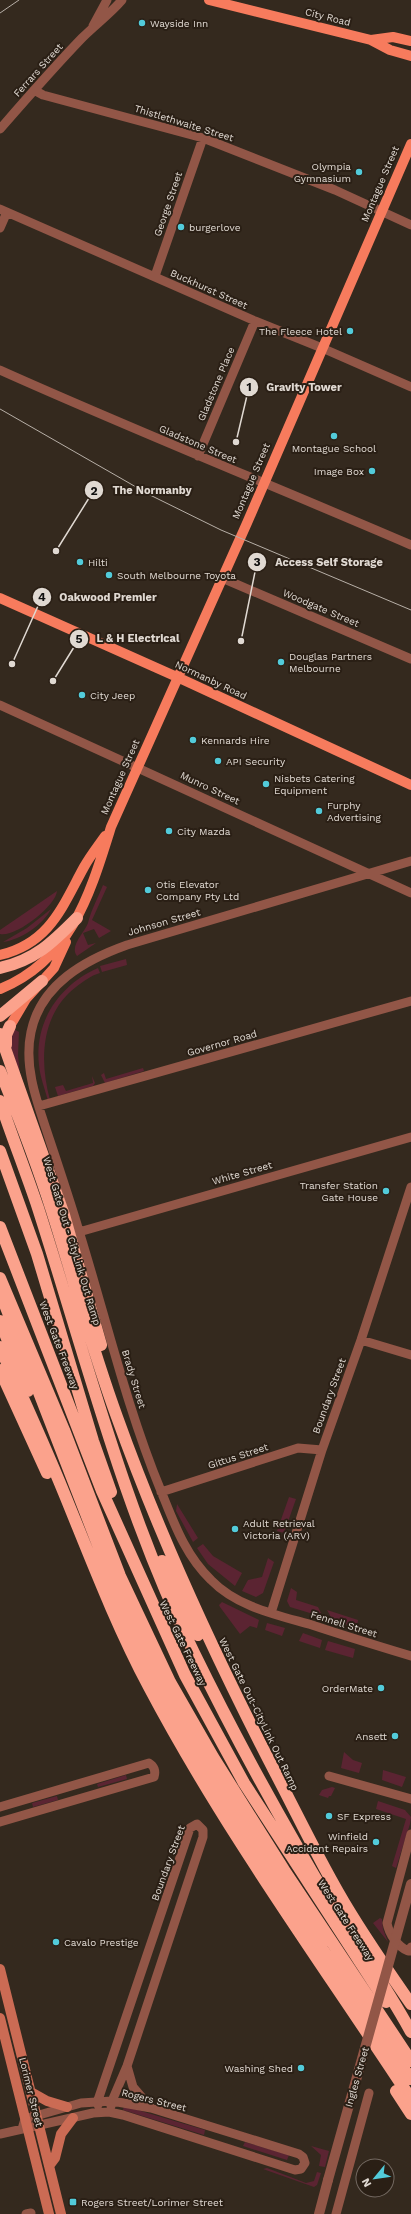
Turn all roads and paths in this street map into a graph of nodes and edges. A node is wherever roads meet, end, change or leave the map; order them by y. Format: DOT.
graph roads {
  1 [pos="107,0"];
  2 [pos="122,0"];
  3 [pos="209,0"];
  4 [pos="93,27"];
  5 [pos="371,40"];
  6 [pos="411,41"];
  7 [pos="411,56"];
  8 [pos="34,90"];
  9 [pos="0,129"];
  10 [pos="203,138"];
  11 [pos="411,144"];
  12 [pos="4,210"];
  13 [pos="381,213"];
  14 [pos="411,225"];
  15 [pos="0,228"];
  16 [pos="155,276"];
  17 [pos="255,321"];
  18 [pos="322,348"];
  19 [pos="0,370"];
  20 [pos="411,386"];
  21 [pos="198,456"];
  22 [pos="264,482"];
  23 [pos="411,545"];
  24 [pos="222,578"];
  25 [pos="0,598"];
  26 [pos="411,660"];
  27 [pos="177,677"];
  28 [pos="0,705"];
  29 [pos="137,767"];
  30 [pos="411,785"];
  31 [pos="111,827"];
  32 [pos="411,861"];
  33 [pos="368,874"];
  34 [pos="411,893"];
  35 [pos="74,923"];
  36 [pos="0,955"];
  37 [pos="0,968"];
  38 [pos="42,981"];
  39 [pos="0,989"];
  40 [pos="411,1001"];
  41 [pos="0,1016"];
  42 [pos="10,1026"];
  43 [pos="0,1034"];
  44 [pos="8,1056"];
  45 [pos="0,1071"];
  46 [pos="0,1101"];
  47 [pos="39,1106"];
  48 [pos="411,1137"];
  49 [pos="0,1151"];
  50 [pos="411,1187"];
  51 [pos="0,1226"];
  52 [pos="79,1232"];
  53 [pos="0,1278"];
  54 [pos="0,1292"];
  55 [pos="8,1318"];
  56 [pos="361,1340"];
  57 [pos="0,1347"];
  58 [pos="411,1355"];
  59 [pos="0,1370"];
  60 [pos="117,1419"];
  61 [pos="322,1450"];
  62 [pos="54,1470"];
  63 [pos="124,1482"];
  64 [pos="161,1492"];
  65 [pos="142,1584"];
  66 [pos="271,1613"];
  67 [pos="411,1656"];
  68 [pos="330,1776"];
  69 [pos="78,1784"];
  70 [pos="83,1798"];
  71 [pos="411,1799"];
  72 [pos="22,1800"];
  73 [pos="0,1807"];
  74 [pos="26,1814"];
  75 [pos="0,1822"];
  76 [pos="301,1825"];
  77 [pos="411,1834"];
  78 [pos="411,1884"];
  79 [pos="411,1948"];
  80 [pos="0,1969"];
  81 [pos="411,2004"];
  82 [pos="0,2018"];
  83 [pos="411,2033"];
  84 [pos="411,2061"];
  85 [pos="127,2066"];
  86 [pos="411,2079"];
  87 [pos="31,2092"];
  88 [pos="369,2094"];
  89 [pos="411,2099"];
  90 [pos="98,2100"];
  91 [pos="112,2101"];
  92 [pos="67,2107"];
  93 [pos="151,2108"];
  94 [pos="98,2112"];
  95 [pos="111,2112"];
  96 [pos="411,2114"];
  97 [pos="73,2118"];
  98 [pos="38,2121"];
  99 [pos="25,2125"];
  100 [pos="231,2132"];
  101 [pos="0,2134"];
  102 [pos="226,2148"];
  103 [pos="49,2166"];
  104 [pos="50,2214"];
  105 [pos="61,2214"];
  106 [pos="319,2214"];
  107 [pos="336,2214"];
  1 -- 4 [label="street, Ferrars Street"];
  2 -- 4 [label="street, Ferrars Street"];
  3 -- 5 [label="main road, City Road"];
  4 -- 8 [label="street, Ferrars Street"];
  5 -- 6 [label="main road, City Road"];
  5 -- 7 [label="main road, City Road"];
  8 -- 9 [label="street, Ferrars Street"];
  8 -- 10 [label="street, Thistlethwaite Street"];
  10 -- 13 [label="street, Thistlethwaite Street"];
  10 -- 16 [label="street, George Street"];
  11 -- 13 [label="main road, Montague Street"];
  12 -- 15 [label="street"];
  12 -- 16 [label="street, Buckhurst Street"];
  13 -- 14 [label="street, Thistlethwaite Street"];
  13 -- 18 [label="main road, Montague Street"];
  16 -- 17 [label="street, Buckhurst Street"];
  17 -- 18 [label="street, Buckhurst Street"];
  17 -- 21 [label="street, Gladstone Place"];
  18 -- 20 [label="street, Buckhurst Street"];
  18 -- 22 [label="main road, Montague Street"];
  19 -- 21 [label="street, Gladstone Street"];
  21 -- 22 [label="street, Gladstone Street"];
  22 -- 23 [label="street, Gladstone Street"];
  22 -- 24 [label="main road, Montague Street"];
  24 -- 26 [label="street, Woodgate Street"];
  24 -- 27 [label="main road, Montague Street"];
  25 -- 27 [label="main road, Normanby Road"];
  27 -- 29 [label="main road, Montague Street"];
  27 -- 30 [label="main road, Normanby Road"];
  28 -- 29 [label="street, Munro Street"];
  29 -- 31 [label="main road, Montague Street"];
  29 -- 33 [label="street, Munro Street"];
  31 -- 35 [label="main road, Montague Street"];
  31 -- 36 [label="main road, Montague Street"];
  32 -- 33 [label="street, Johnson Street"];
  33 -- 34 [label="street, Munro Street"];
  33 -- 47 [label="street, Johnson Street"];
  35 -- 37 [label="highway"];
  35 -- 38 [label="main road"];
  35 -- 39 [label="main road, Montague Street"];
  38 -- 41 [label="highway"];
  38 -- 42 [label="main road"];
  40 -- 47 [label="street, Governor Road"];
  42 -- 44 [label="highway"];
  43 -- 44 [label="highway"];
  44 -- 60 [label="highway"];
  45 -- 60 [label="highway, West Gate Out - CityLink Out Ramp"];
  46 -- 63 [label="highway"];
  47 -- 52 [label="street, Brady Street"];
  48 -- 52 [label="street, White Street"];
  49 -- 65 [label="highway"];
  50 -- 56 [label="street, Boundary Street"];
  51 -- 65 [label="highway, West Gate Freeway"];
  52 -- 64 [label="street, Brady Street"];
  53 -- 55 [label="highway"];
  54 -- 55 [label="highway"];
  55 -- 62 [label="highway"];
  55 -- 84 [label="highway"];
  55 -- 86 [label="highway"];
  56 -- 58 [label="street"];
  56 -- 61 [label="street, Boundary Street"];
  57 -- 62 [label="highway"];
  59 -- 96 [label="highway"];
  60 -- 76 [label="highway, West Gate Out-CityLink Out Ramp"];
  61 -- 64 [label="street, Gittus Street"];
  61 -- 66 [label="street, Boundary Street"];
  62 -- 89 [label="highway"];
  63 -- 76 [label="highway"];
  63 -- 83 [label="highway"];
  64 -- 66 [label="street, Brady Street"];
  65 -- 83 [label="highway, West Gate Freeway"];
  66 -- 67 [label="street, Fennell Street"];
  68 -- 71 [label="street"];
  69 -- 70 [label="street"];
  69 -- 70 [label="street"];
  69 -- 72 [label="street"];
  70 -- 74 [label="street"];
  72 -- 73 [label="street"];
  72 -- 74 [label="street"];
  74 -- 75 [label="street"];
  76 -- 81 [label="highway, West Gate Out-CityLink Out Ramp"];
  77 -- 79 [label="street"];
  78 -- 106 [label="street, Ingles Street, bridge"];
  80 -- 87 [label="main road, Lorimer Street"];
  82 -- 99 [label="main road, Lorimer Street"];
  85 -- 90 [label="street, Boundary Street"];
  85 -- 91 [label="street, Boundary Street"];
  85 -- 93 [label="street"];
  87 -- 92 [label="main road"];
  87 -- 98 [label="main road, Lorimer Street"];
  88 -- 107 [label="street, Ingles Street"];
  90 -- 91 [label="street, Rogers Street"];
  90 -- 92 [label="street, Rogers Street"];
  90 -- 94 [label="street, Boundary Street"];
  91 -- 93 [label="street, Rogers Street"];
  91 -- 95 [label="street, Boundary Street"];
  92 -- 98 [label="street, Rogers Street"];
  93 -- 100 [label="street, Rogers Street"];
  94 -- 95 [label="street, Rogers Street"];
  94 -- 97 [label="street, Rogers Street"];
  95 -- 102 [label="street, Rogers Street"];
  97 -- 98 [label="street, Rogers Street"];
  97 -- 103 [label="main road"];
  98 -- 99 [label="street, Rogers Street"];
  98 -- 103 [label="main road, Lorimer Street"];
  99 -- 101 [label="street, Rogers Street"];
  99 -- 104 [label="main road, Lorimer Street"];
  100 -- 102 [label="street"];
  100 -- 102 [label="street, Rogers Street"];
  103 -- 105 [label="main road, Lorimer Street"];
}
